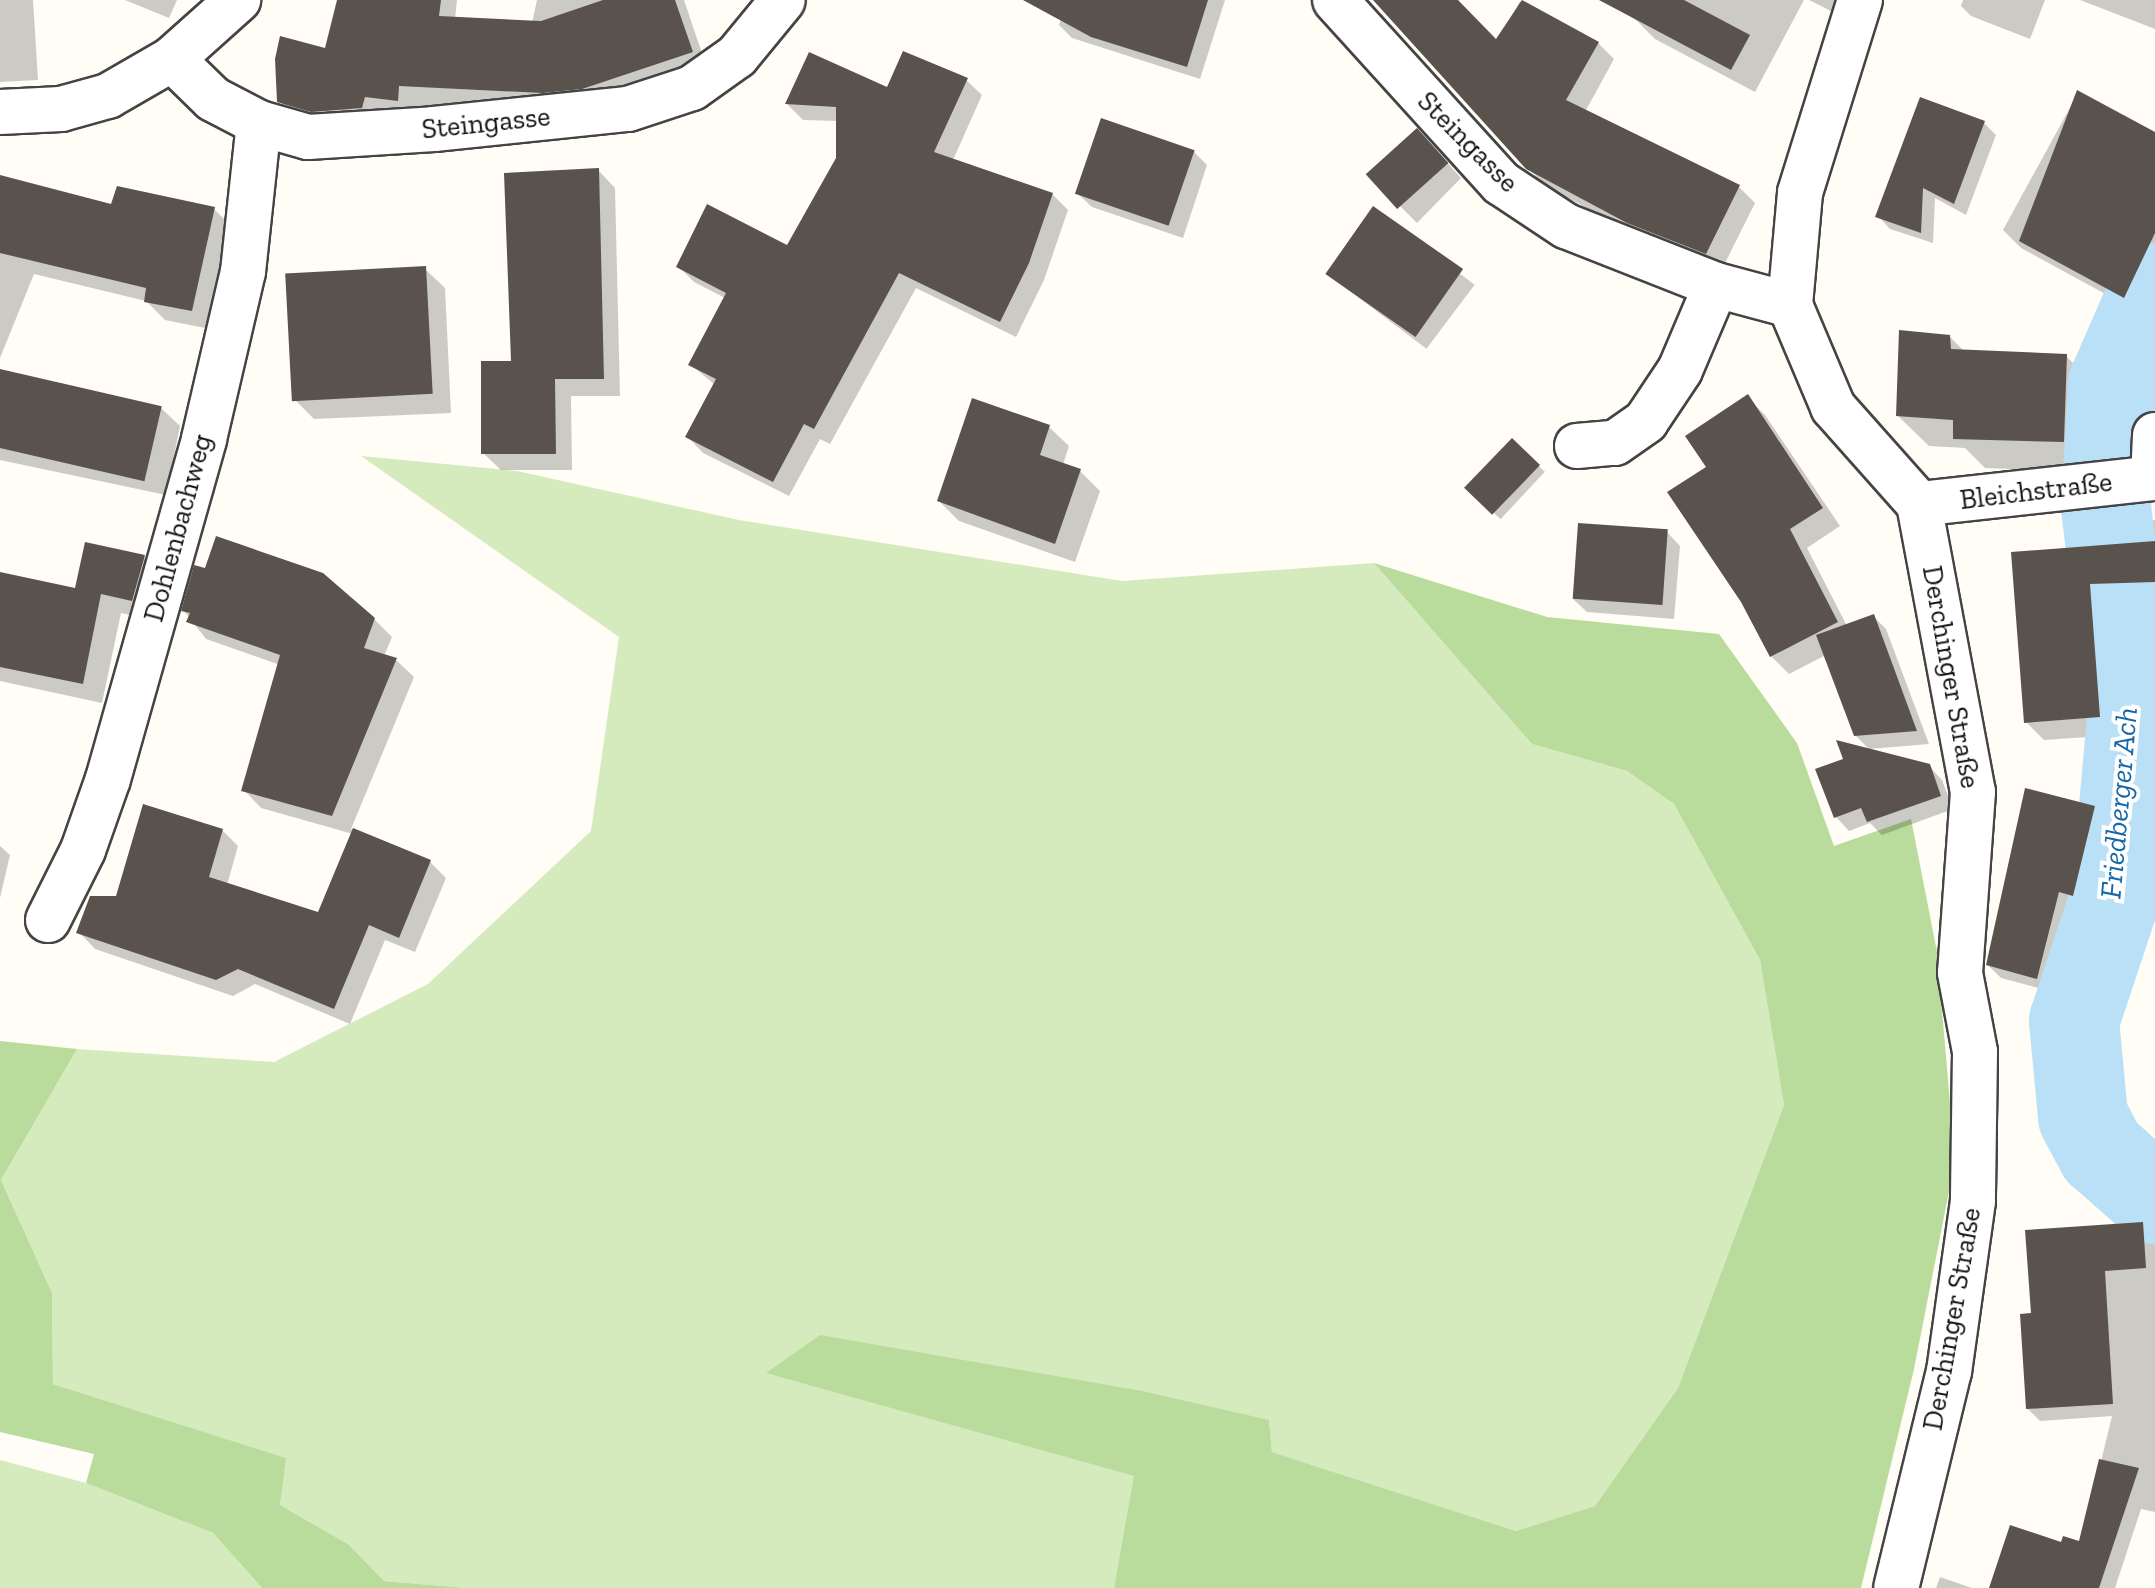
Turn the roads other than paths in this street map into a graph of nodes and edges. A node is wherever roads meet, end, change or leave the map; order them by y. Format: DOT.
graph roads {
  1 [pos="238,0"];
  2 [pos="783,0"];
  3 [pos="1335,0"];
  4 [pos="1860,0"];
  5 [pos="172,59"];
  6 [pos="0,112"];
  7 [pos="259,123"];
  8 [pos="1716,285"];
  9 [pos="1790,305"];
  10 [pos="2155,435"];
  11 [pos="1577,446"];
  12 [pos="2149,478"];
  13 [pos="1919,504"];
  14 [pos="48,920"];
  15 [pos="1896,1588"];
  1 -- 5 [label="street"];
  2 -- 7 [label="street, Steingasse"];
  3 -- 8 [label="street, Steingasse"];
  4 -- 9 [label="street"];
  5 -- 6 [label="street"];
  5 -- 7 [label="street, Steingasse"];
  7 -- 14 [label="street, Dohlenbachweg"];
  8 -- 9 [label="street, Steingasse"];
  8 -- 11 [label="street"];
  9 -- 13 [label="street"];
  10 -- 12 [label="street, Bleichstraße"];
  12 -- 13 [label="street, Bleichstraße"];
  13 -- 15 [label="street, Derchinger Straße"];
}
